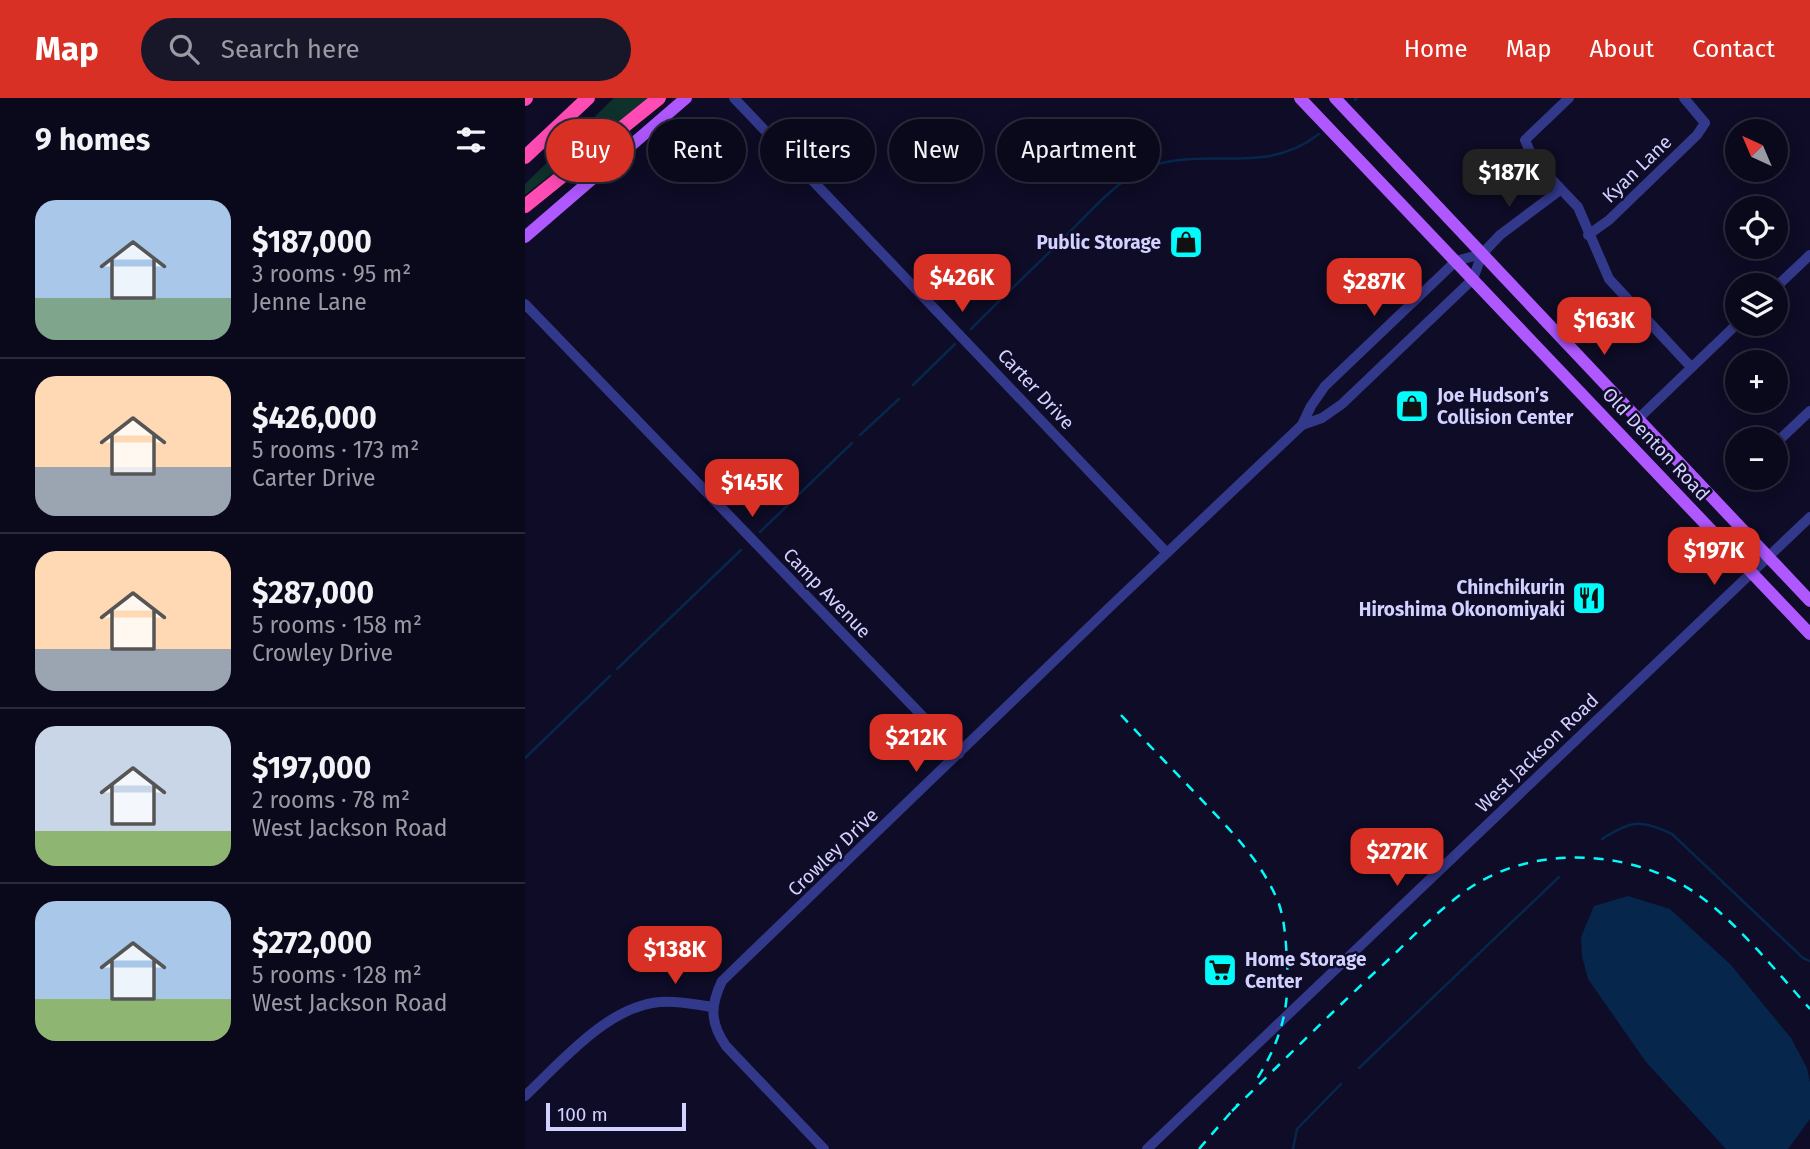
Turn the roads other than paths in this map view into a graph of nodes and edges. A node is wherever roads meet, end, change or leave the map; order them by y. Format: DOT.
graph roads {
  1 [pos="588,98"];
  2 [pos="659,98"];
  3 [pos="686,98"];
  4 [pos="733,98"];
  5 [pos="1300,98"];
  6 [pos="1335,98"];
  7 [pos="1569,98"];
  8 [pos="1683,98"];
  9 [pos="525,157"];
  10 [pos="1560,190"];
  11 [pos="525,206"];
  12 [pos="1588,235"];
  13 [pos="525,237"];
  14 [pos="1482,254"];
  15 [pos="1810,255"];
  16 [pos="1456,261"];
  17 [pos="1788,275"];
  18 [pos="1473,279"];
  19 [pos="525,304"];
  20 [pos="1725,335"];
  21 [pos="1691,367"];
  22 [pos="1810,411"];
  23 [pos="1639,418"];
  24 [pos="1302,425"];
  25 [pos="1788,432"];
  26 [pos="1810,517"];
  27 [pos="1167,553"];
  28 [pos="1768,557"];
  29 [pos="1752,573"];
  30 [pos="1810,601"];
  31 [pos="1810,634"];
  32 [pos="959,754"];
  33 [pos="713,1007"];
  34 [pos="525,1096"];
  35 [pos="824,1149"];
  36 [pos="1147,1149"];
  1 -- 9 [label="highway"];
  2 -- 11 [label="highway"];
  3 -- 13 [label="main road"];
  4 -- 27 [label="street, Carter Drive"];
  5 -- 16 [label="main road, Old Denton Road"];
  6 -- 14 [label="main road, Old Denton Road"];
  7 -- 10 [label="street"];
  8 -- 12 [label="street, Kyan Lane"];
  10 -- 12 [label="street"];
  10 -- 14 [label="street"];
  12 -- 21 [label="street"];
  14 -- 16 [label="street, Crowley Drive"];
  14 -- 18 [label="street, Crowley Drive"];
  14 -- 23 [label="main road, Old Denton Road"];
  15 -- 17 [label="street"];
  16 -- 18 [label="main road, Old Denton Road"];
  16 -- 24 [label="street, Crowley Drive"];
  18 -- 24 [label="street, Crowley Drive"];
  18 -- 29 [label="main road, Old Denton Road"];
  19 -- 32 [label="street, Camp Avenue"];
  20 -- 21 [label="street"];
  21 -- 23 [label="street"];
  22 -- 25 [label="street"];
  23 -- 28 [label="main road, Old Denton Road"];
  24 -- 27 [label="street, Crowley Drive"];
  26 -- 28 [label="street, West Jackson Road"];
  27 -- 32 [label="street, Crowley Drive"];
  28 -- 29 [label="street, West Jackson Road"];
  28 -- 30 [label="main road, Old Denton Road"];
  29 -- 31 [label="main road, Old Denton Road"];
  29 -- 36 [label="street, West Jackson Road"];
  32 -- 33 [label="street, Crowley Drive"];
  33 -- 34 [label="street"];
  33 -- 35 [label="street"];
}
